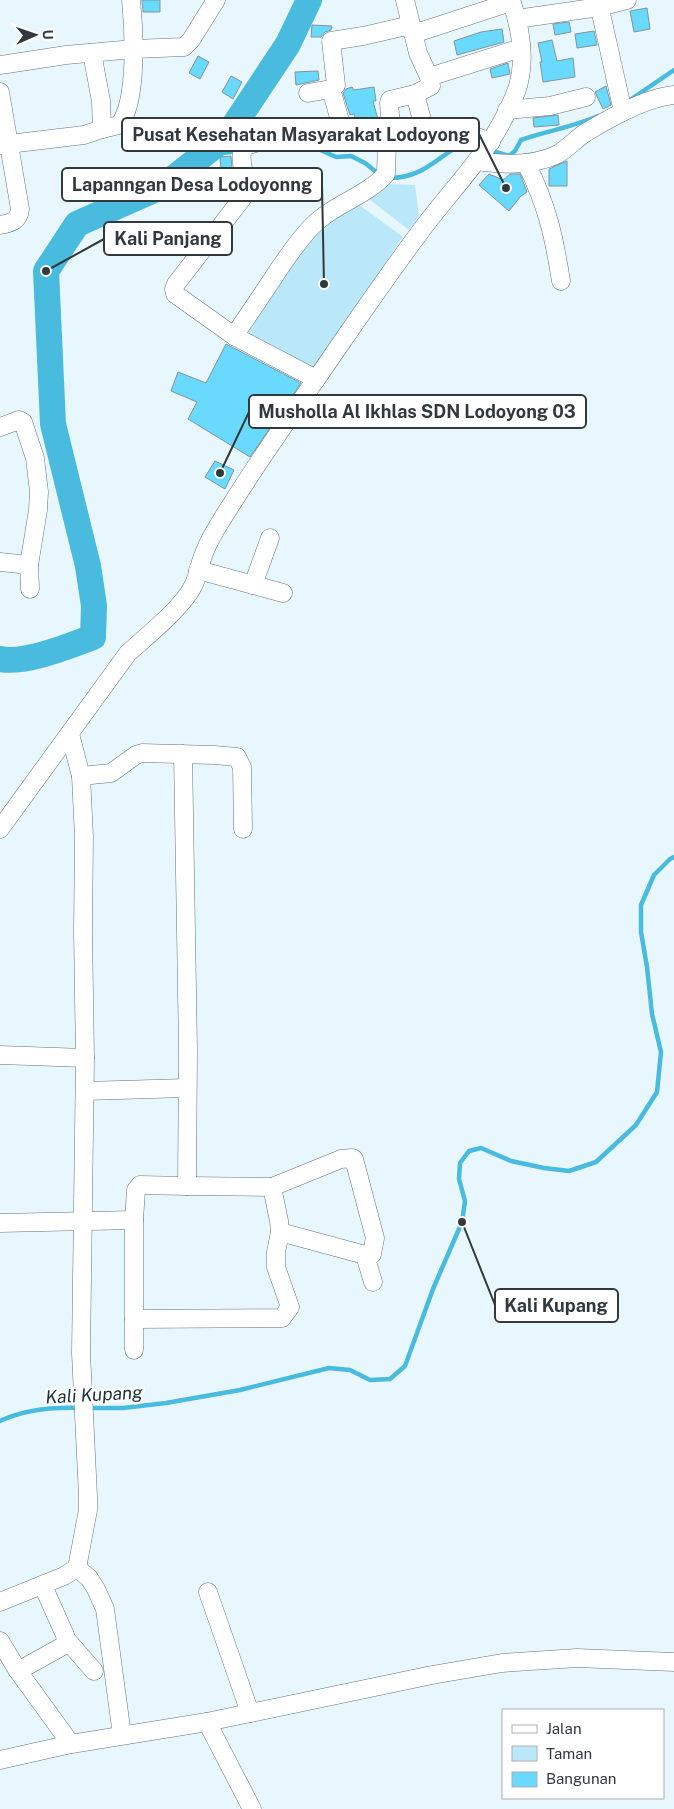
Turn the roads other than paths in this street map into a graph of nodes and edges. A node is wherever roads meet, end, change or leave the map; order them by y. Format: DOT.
graph roads {
  1 [pos="131,0"];
  2 [pos="216,0"];
  3 [pos="405,0"];
  4 [pos="627,0"];
  5 [pos="511,1"];
  6 [pos="598,3"];
  7 [pos="518,19"];
  8 [pos="412,30"];
  9 [pos="134,48"];
  10 [pos="521,48"];
  11 [pos="92,53"];
  12 [pos="0,65"];
  13 [pos="429,77"];
  14 [pos="331,89"];
  15 [pos="0,92"];
  16 [pos="308,93"];
  17 [pos="415,94"];
  18 [pos="674,95"];
  19 [pos="586,97"];
  20 [pos="508,110"];
  21 [pos="623,112"];
  22 [pos="102,130"];
  23 [pos="344,135"];
  24 [pos="426,135"];
  25 [pos="390,140"];
  26 [pos="4,145"];
  27 [pos="485,151"];
  28 [pos="526,163"];
  29 [pos="0,225"];
  30 [pos="561,282"];
  31 [pos="234,336"];
  32 [pos="316,379"];
  33 [pos="0,427"];
  34 [pos="270,538"];
  35 [pos="0,562"];
  36 [pos="29,565"];
  37 [pos="198,570"];
  38 [pos="253,585"];
  39 [pos="30,589"];
  40 [pos="283,593"];
  41 [pos="70,734"];
  42 [pos="183,754"];
  43 [pos="81,776"];
  44 [pos="0,829"];
  45 [pos="243,829"];
  46 [pos="0,1055"];
  47 [pos="86,1058"];
  48 [pos="187,1088"];
  49 [pos="85,1091"];
  50 [pos="187,1186"];
  51 [pos="272,1187"];
  52 [pos="134,1220"];
  53 [pos="83,1221"];
  54 [pos="0,1223"];
  55 [pos="280,1232"];
  56 [pos="365,1255"];
  57 [pos="373,1282"];
  58 [pos="134,1319"];
  59 [pos="134,1350"];
  60 [pos="76,1568"];
  61 [pos="42,1586"];
  62 [pos="208,1592"];
  63 [pos="0,1602"];
  64 [pos="66,1639"];
  65 [pos="0,1641"];
  66 [pos="674,1662"];
  67 [pos="18,1671"];
  68 [pos="94,1671"];
  69 [pos="250,1713"];
  70 [pos="207,1722"];
  71 [pos="122,1735"];
  72 [pos="71,1744"];
  73 [pos="0,1760"];
  74 [pos="252,1809"];
  1 -- 9 [label="street"];
  2 -- 9 [label="street"];
  3 -- 8 [label="street"];
  4 -- 6 [label="street"];
  5 -- 7 [label="street"];
  5 -- 8 [label="street"];
  6 -- 7 [label="street"];
  6 -- 21 [label="street"];
  7 -- 10 [label="street"];
  8 -- 13 [label="street"];
  8 -- 14 [label="street"];
  9 -- 11 [label="street"];
  9 -- 22 [label="street"];
  10 -- 13 [label="street"];
  10 -- 20 [label="street"];
  11 -- 12 [label="street"];
  11 -- 22 [label="street"];
  13 -- 17 [label="street"];
  14 -- 16 [label="street"];
  14 -- 23 [label="street"];
  15 -- 26 [label="street"];
  17 -- 24 [label="street"];
  17 -- 25 [label="street"];
  18 -- 21 [label="street"];
  19 -- 20 [label="street"];
  20 -- 27 [label="street"];
  21 -- 28 [label="street"];
  22 -- 26 [label="street"];
  23 -- 25 [label="street"];
  23 -- 31 [label="street"];
  24 -- 25 [label="street"];
  24 -- 27 [label="street"];
  25 -- 31 [label="street"];
  26 -- 29 [label="street"];
  27 -- 28 [label="street"];
  27 -- 32 [label="street"];
  28 -- 30 [label="street"];
  31 -- 32 [label="street"];
  32 -- 37 [label="street"];
  33 -- 36 [label="street"];
  34 -- 38 [label="street"];
  35 -- 36 [label="street"];
  36 -- 39 [label="street"];
  37 -- 38 [label="street"];
  37 -- 41 [label="street"];
  38 -- 40 [label="street"];
  41 -- 43 [label="street"];
  41 -- 44 [label="street"];
  42 -- 43 [label="street"];
  42 -- 45 [label="street"];
  42 -- 48 [label="street"];
  43 -- 47 [label="street"];
  46 -- 47 [label="street"];
  47 -- 49 [label="street"];
  48 -- 49 [label="street"];
  48 -- 50 [label="street"];
  49 -- 53 [label="street"];
  50 -- 51 [label="street"];
  50 -- 52 [label="street"];
  51 -- 55 [label="street"];
  51 -- 56 [label="street"];
  52 -- 53 [label="street"];
  52 -- 58 [label="street"];
  53 -- 54 [label="street"];
  53 -- 60 [label="street"];
  55 -- 56 [label="street"];
  55 -- 58 [label="street"];
  56 -- 57 [label="street"];
  58 -- 59 [label="street"];
  60 -- 61 [label="street"];
  60 -- 71 [label="street"];
  61 -- 63 [label="street"];
  61 -- 64 [label="street"];
  62 -- 69 [label="street"];
  64 -- 67 [label="street"];
  64 -- 68 [label="street"];
  65 -- 67 [label="street"];
  66 -- 69 [label="street"];
  67 -- 72 [label="street"];
  69 -- 70 [label="street"];
  70 -- 71 [label="street"];
  70 -- 74 [label="street"];
  71 -- 72 [label="street"];
  72 -- 73 [label="street"];
}
